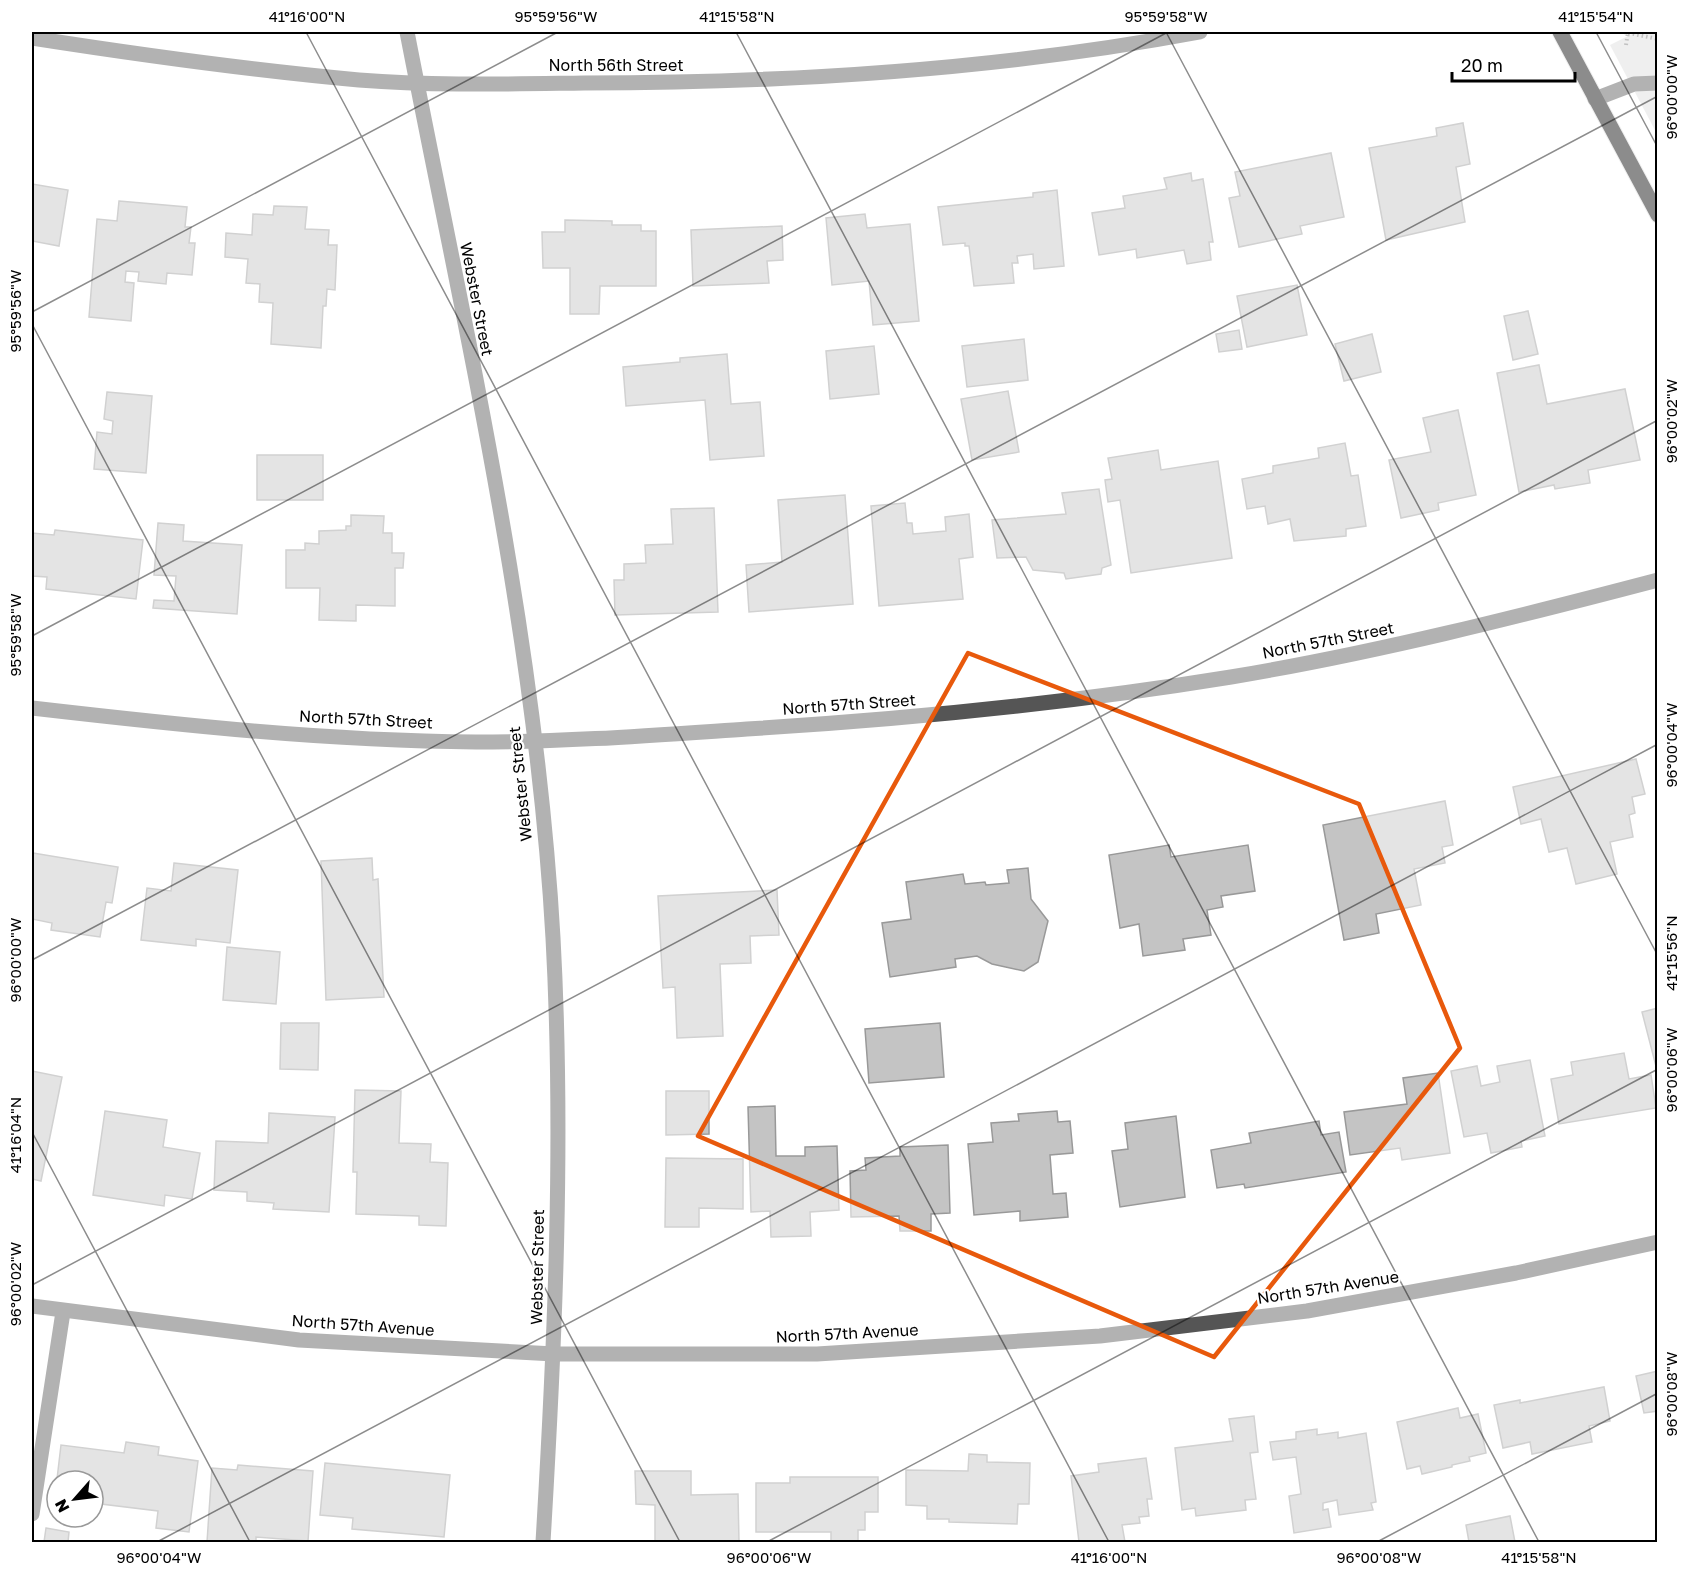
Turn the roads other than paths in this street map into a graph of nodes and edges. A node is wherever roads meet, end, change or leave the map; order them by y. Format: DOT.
graph roads {
  1 [pos="407,32"];
  2 [pos="1200,32"];
  3 [pos="1560,32"];
  4 [pos="32,38"];
  5 [pos="417,82"];
  6 [pos="1658,83"];
  7 [pos="1595,99"];
  8 [pos="1658,215"];
  9 [pos="1658,580"];
  10 [pos="32,708"];
  11 [pos="534,739"];
  12 [pos="1658,1242"];
  13 [pos="32,1306"];
  14 [pos="63,1312"];
  15 [pos="554,1354"];
  16 [pos="32,1514"];
  17 [pos="543,1542"];
  1 -- 5 [label="street, Webster Street"];
  2 -- 5 [label="street, North 56th Street"];
  3 -- 7 [label="main road"];
  4 -- 5 [label="street, North 56th Street"];
  5 -- 11 [label="street, Webster Street"];
  6 -- 7 [label="street"];
  7 -- 8 [label="main road"];
  9 -- 11 [label="street, North 57th Street"];
  10 -- 11 [label="street, North 57th Street"];
  11 -- 15 [label="street, Webster Street"];
  12 -- 15 [label="street, North 57th Avenue"];
  13 -- 14 [label="street, North 57th Avenue"];
  14 -- 15 [label="street, North 57th Avenue"];
  14 -- 16 [label="street"];
  15 -- 17 [label="street, Webster Street"];
}
